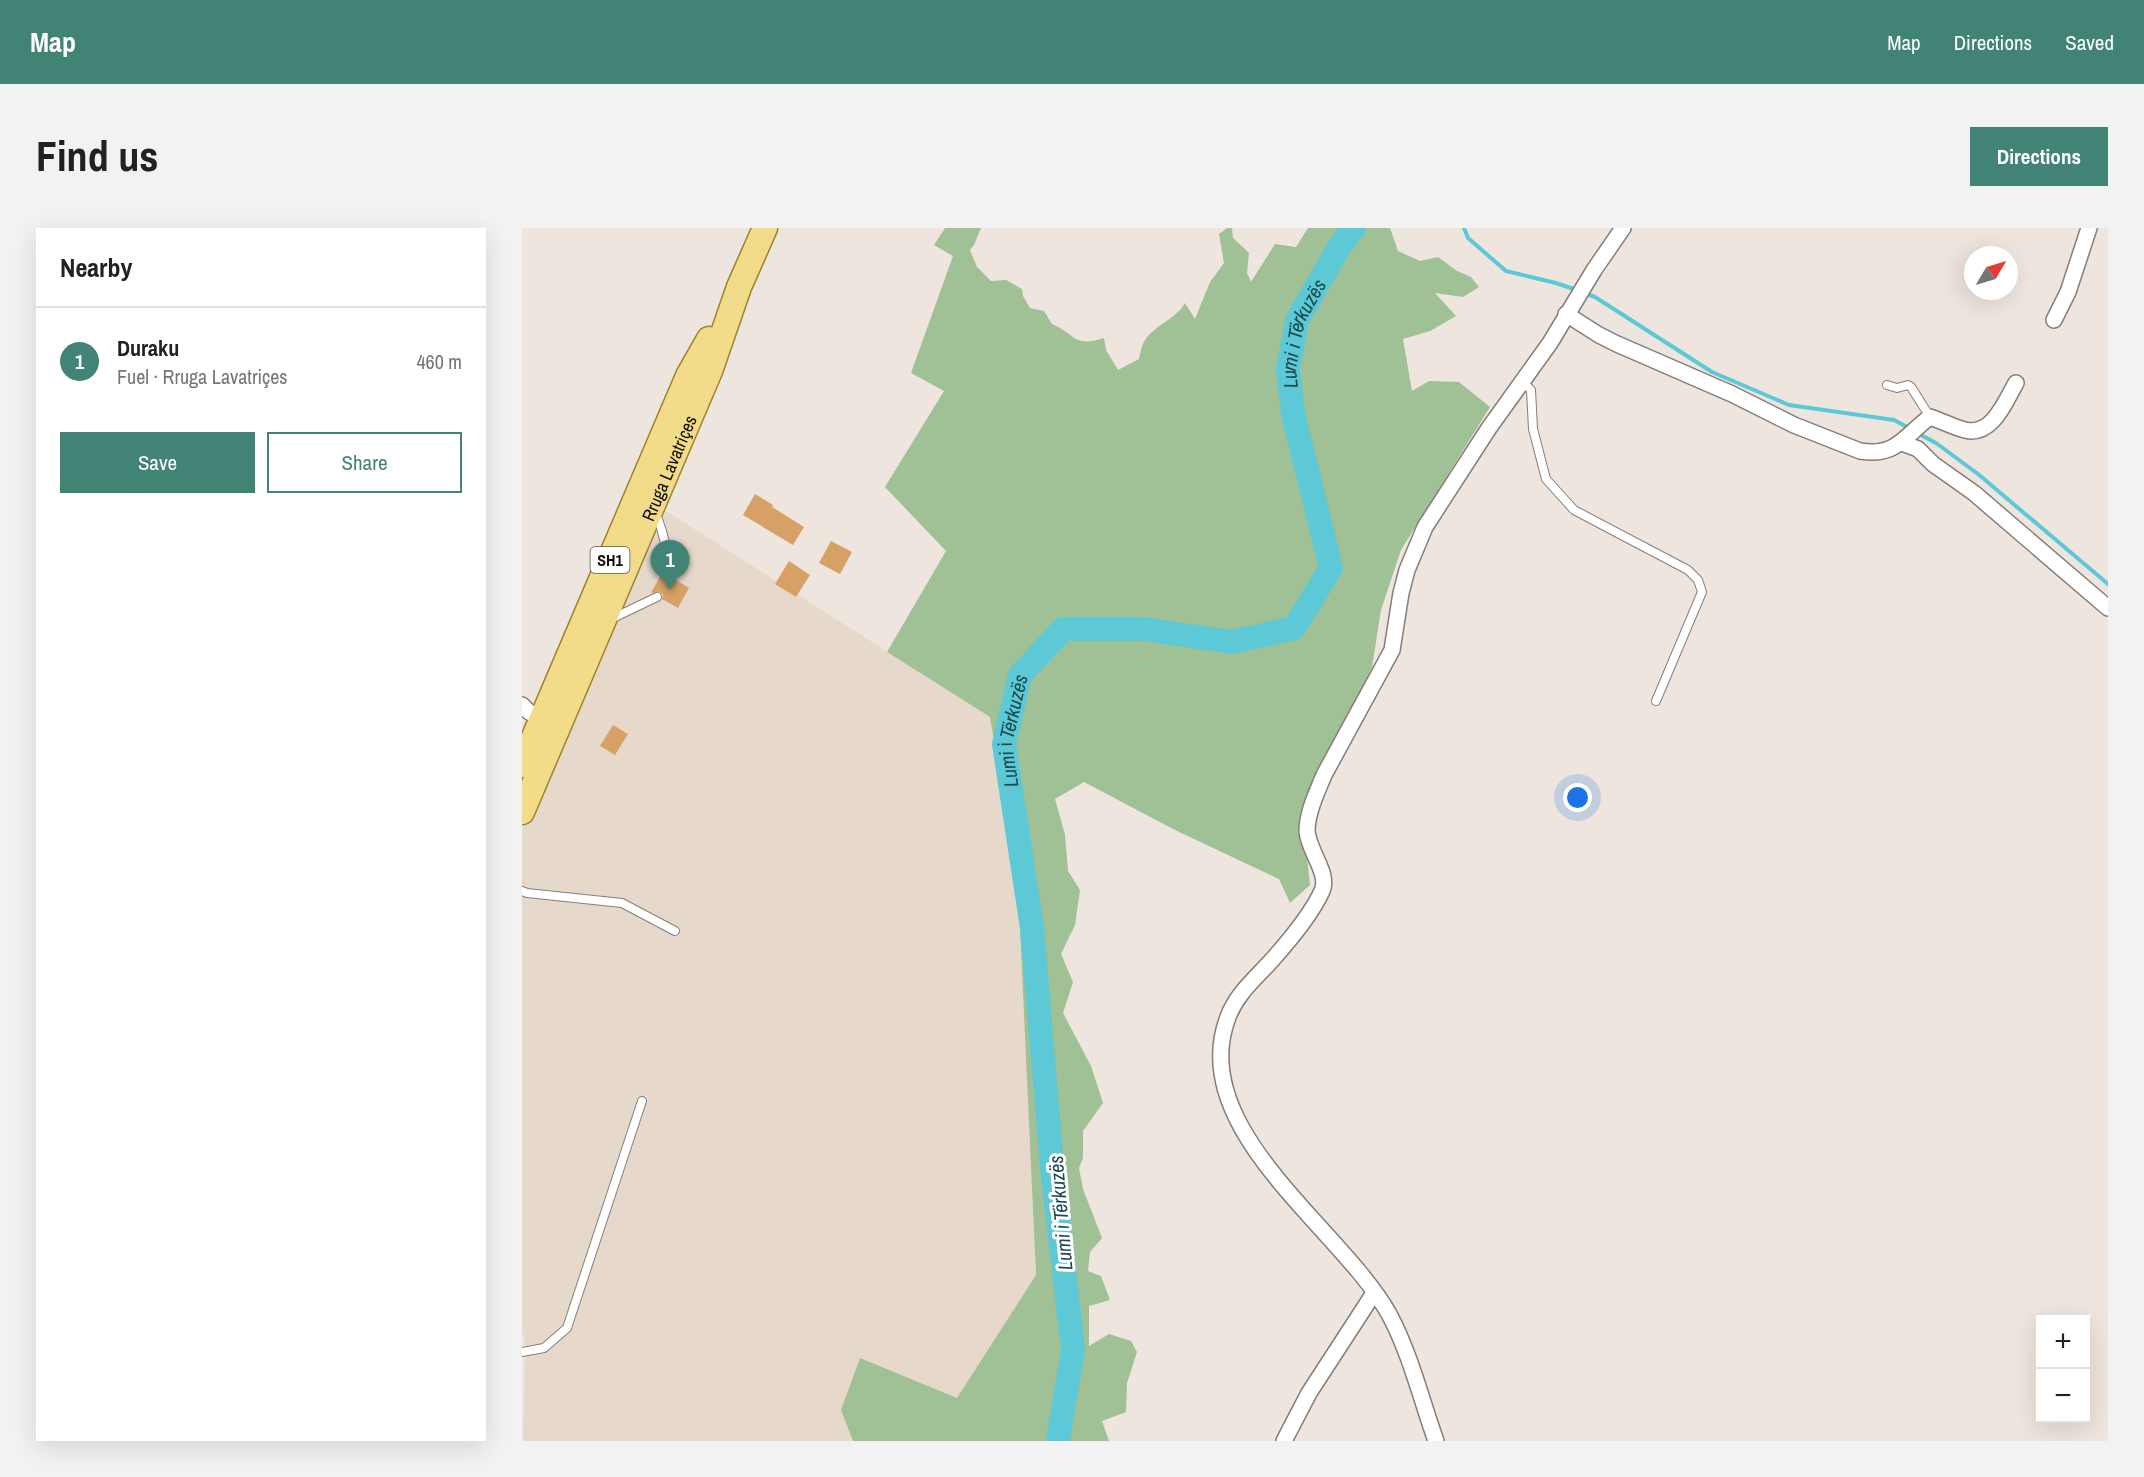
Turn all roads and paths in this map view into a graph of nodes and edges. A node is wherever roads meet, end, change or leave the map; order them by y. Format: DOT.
graph roads {
  1 [pos="765,228"];
  2 [pos="1623,228"];
  3 [pos="2089,228"];
  4 [pos="739,287"];
  5 [pos="1566,314"];
  6 [pos="2054,320"];
  7 [pos="1522,381"];
  8 [pos="2016,383"];
  9 [pos="1887,385"];
  10 [pos="1925,421"];
  11 [pos="1906,440"];
  12 [pos="652,505"];
  13 [pos="669,576"];
  14 [pos="657,597"];
  15 [pos="2108,608"];
  16 [pos="602,623"];
  17 [pos="1656,701"];
  18 [pos="522,705"];
  19 [pos="543,718"];
  20 [pos="522,765"];
  21 [pos="522,812"];
  22 [pos="522,891"];
  23 [pos="675,931"];
  24 [pos="642,1101"];
  25 [pos="1374,1293"];
  26 [pos="522,1352"];
  27 [pos="1284,1441"];
  28 [pos="1436,1441"];
  1 -- 4 [label="main road, Rruga Lavatriçes / SH1"];
  2 -- 5 [label="street"];
  3 -- 6 [label="street"];
  4 -- 12 [label="main road, Rruga Lavatriçes / SH1"];
  4 -- 19 [label="main road, Rruga Lavatriçes / SH1"];
  5 -- 7 [label="street"];
  5 -- 11 [label="street"];
  7 -- 17 [label="lane"];
  7 -- 25 [label="street"];
  8 -- 10 [label="street"];
  9 -- 10 [label="lane"];
  10 -- 11 [label="street"];
  11 -- 15 [label="street"];
  12 -- 13 [label="lane"];
  12 -- 16 [label="main road, Rruga Lavatriçes / SH1"];
  14 -- 16 [label="lane"];
  16 -- 21 [label="main road, Rruga Lavatriçes / SH1"];
  18 -- 19 [label="street"];
  19 -- 20 [label="main road, Rruga Lavatriçes / SH1"];
  22 -- 23 [label="lane"];
  24 -- 26 [label="lane"];
  25 -- 27 [label="street"];
  25 -- 28 [label="street"];
}
